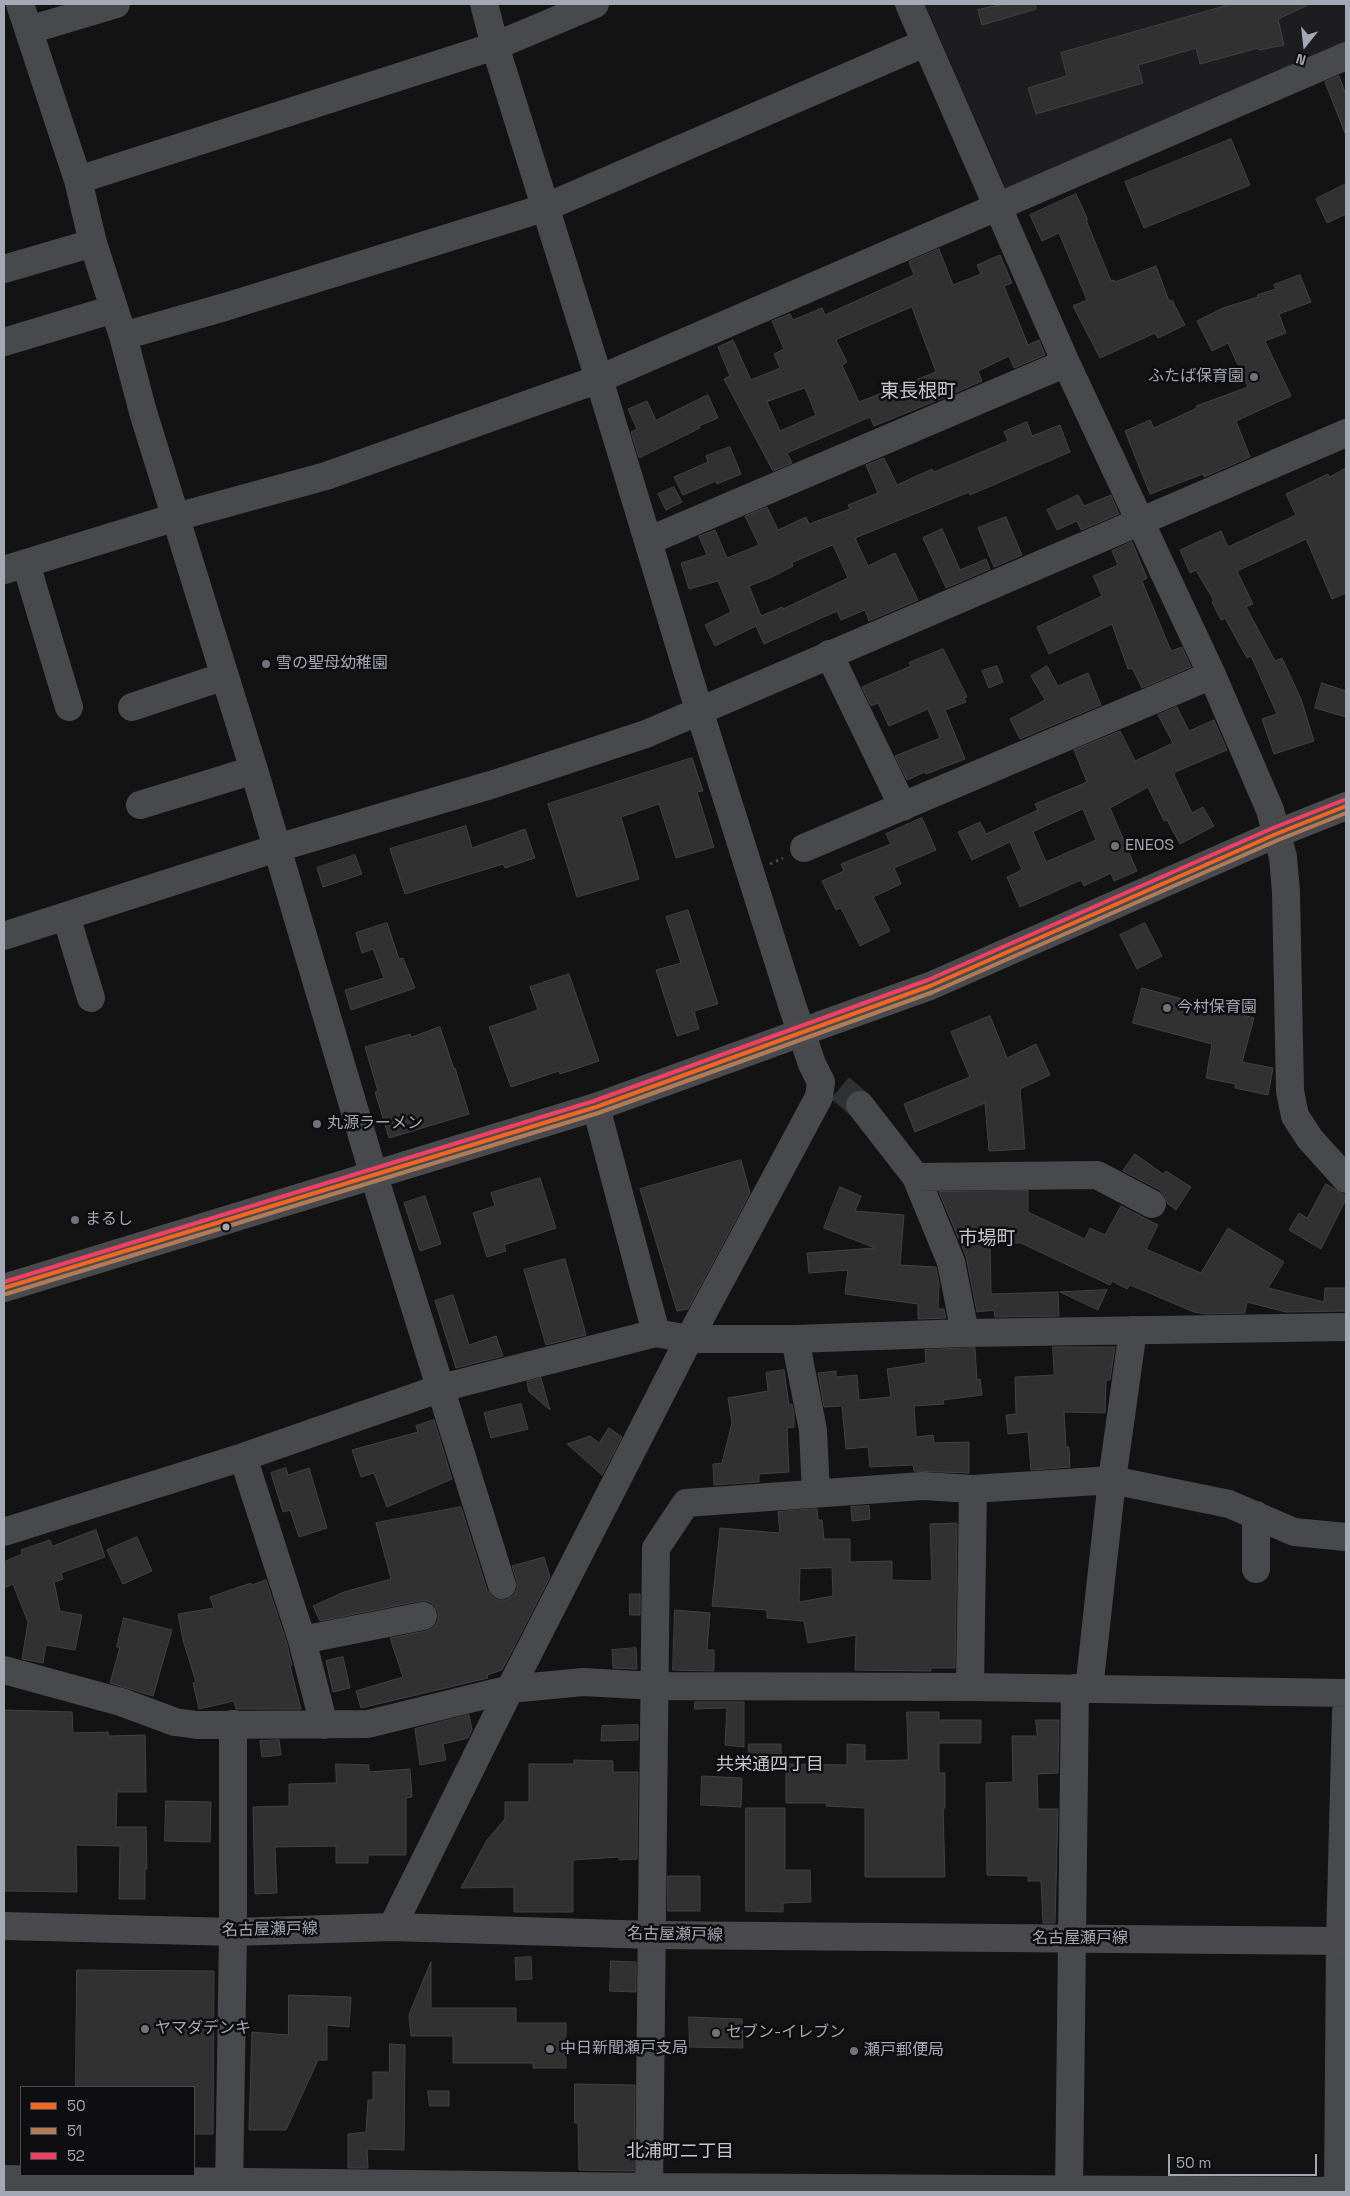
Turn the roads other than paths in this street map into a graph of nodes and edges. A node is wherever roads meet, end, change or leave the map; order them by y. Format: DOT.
graph roads {
  1 [pos="20,4"];
  2 [pos="116,4"];
  3 [pos="484,4"];
  4 [pos="595,4"];
  5 [pos="909,4"];
  6 [pos="29,30"];
  7 [pos="925,43"];
  8 [pos="495,46"];
  9 [pos="1346,56"];
  10 [pos="78,180"];
  11 [pos="996,205"];
  12 [pos="544,208"];
  13 [pos="93,243"];
  14 [pos="4,269"];
  15 [pos="114,309"];
  16 [pos="123,336"];
  17 [pos="4,342"];
  18 [pos="1066,363"];
  19 [pos="599,378"];
  20 [pos="1346,433"];
  21 [pos="176,518"];
  22 [pos="1139,521"];
  23 [pos="648,540"];
  24 [pos="15,567"];
  25 [pos="829,654"];
  26 [pos="1212,675"];
  27 [pos="225,676"];
  28 [pos="69,707"];
  29 [pos="132,707"];
  30 [pos="699,710"];
  31 [pos="254,770"];
  32 [pos="140,805"];
  33 [pos="1346,806"];
  34 [pos="903,807"];
  35 [pos="1276,834"];
  36 [pos="277,848"];
  37 [pos="804,848"];
  38 [pos="66,916"];
  39 [pos="4,936"];
  40 [pos="91,998"];
  41 [pos="860,1105"];
  42 [pos="596,1107"];
  43 [pos="374,1176"];
  44 [pos="916,1177"];
  45 [pos="1346,1179"];
  46 [pos="1152,1204"];
  47 [pos="4,1288"];
  48 [pos="1346,1327"];
  49 [pos="1133,1330"];
  50 [pos="965,1333"];
  51 [pos="656,1334"];
  52 [pos="795,1338"];
  53 [pos="689,1340"];
  54 [pos="441,1388"];
  55 [pos="243,1457"];
  56 [pos="1112,1480"];
  57 [pos="973,1490"];
  58 [pos="816,1493"];
  59 [pos="1256,1515"];
  60 [pos="4,1532"];
  61 [pos="1346,1537"];
  62 [pos="1256,1569"];
  63 [pos="502,1585"];
  64 [pos="423,1616"];
  65 [pos="302,1640"];
  66 [pos="5,1665"];
  67 [pos="656,1686"];
  68 [pos="970,1687"];
  69 [pos="1082,1688"];
  70 [pos="510,1689"];
  71 [pos="1346,1693"];
  72 [pos="1346,1712"];
  73 [pos="233,1724"];
  74 [pos="324,1725"];
  75 [pos="4,1926"];
  76 [pos="392,1927"];
  77 [pos="233,1932"];
  78 [pos="653,1935"];
  79 [pos="1071,1939"];
  80 [pos="1343,1941"];
  81 [pos="4,2179"];
  82 [pos="230,2187"];
  83 [pos="650,2190"];
  84 [pos="1068,2191"];
  85 [pos="1341,2191"];
  1 -- 6 [label="street"];
  2 -- 6 [label="street"];
  3 -- 8 [label="street"];
  4 -- 8 [label="street"];
  5 -- 7 [label="street"];
  6 -- 10 [label="street"];
  7 -- 11 [label="street"];
  7 -- 12 [label="street"];
  8 -- 10 [label="street"];
  8 -- 12 [label="street"];
  9 -- 11 [label="street"];
  10 -- 13 [label="street"];
  11 -- 18 [label="street"];
  11 -- 19 [label="street"];
  12 -- 16 [label="street"];
  12 -- 19 [label="street"];
  13 -- 14 [label="street"];
  13 -- 15 [label="street"];
  15 -- 16 [label="street"];
  15 -- 17 [label="street"];
  16 -- 21 [label="street"];
  18 -- 22 [label="street"];
  18 -- 23 [label="street"];
  19 -- 21 [label="street"];
  19 -- 23 [label="street"];
  20 -- 22 [label="street"];
  21 -- 24 [label="street"];
  21 -- 27 [label="street"];
  22 -- 25 [label="street"];
  22 -- 26 [label="street"];
  23 -- 30 [label="street"];
  24 -- 28 [label="street"];
  25 -- 30 [label="street"];
  25 -- 34 [label="street"];
  26 -- 34 [label="street"];
  26 -- 35 [label="street"];
  27 -- 29 [label="street"];
  27 -- 31 [label="street"];
  30 -- 36 [label="street"];
  30 -- 53 [label="street"];
  31 -- 32 [label="street"];
  31 -- 36 [label="street"];
  33 -- 35 [label="main road"];
  34 -- 37 [label="street"];
  35 -- 42 [label="main road, bridge"];
  35 -- 45 [label="street"];
  36 -- 38 [label="street"];
  36 -- 43 [label="street"];
  38 -- 39 [label="street"];
  38 -- 40 [label="street"];
  41 -- 44 [label="street"];
  42 -- 43 [label="main road"];
  42 -- 51 [label="street"];
  43 -- 47 [label="main road"];
  43 -- 54 [label="street"];
  44 -- 46 [label="street"];
  44 -- 50 [label="street"];
  48 -- 49 [label="street"];
  49 -- 50 [label="street"];
  49 -- 56 [label="street"];
  50 -- 52 [label="street"];
  51 -- 53 [label="street"];
  51 -- 54 [label="street"];
  52 -- 53 [label="street"];
  52 -- 58 [label="street"];
  53 -- 70 [label="street"];
  54 -- 55 [label="street"];
  54 -- 63 [label="street"];
  55 -- 60 [label="street"];
  55 -- 65 [label="street"];
  56 -- 57 [label="street"];
  56 -- 59 [label="street"];
  56 -- 69 [label="street"];
  57 -- 58 [label="street"];
  57 -- 68 [label="street"];
  58 -- 67 [label="street"];
  59 -- 61 [label="street"];
  59 -- 62 [label="street"];
  64 -- 65 [label="street"];
  65 -- 74 [label="street"];
  66 -- 73 [label="street"];
  67 -- 68 [label="street"];
  67 -- 70 [label="street"];
  67 -- 78 [label="street"];
  68 -- 69 [label="street"];
  69 -- 71 [label="street"];
  69 -- 79 [label="street"];
  70 -- 74 [label="street"];
  70 -- 76 [label="street"];
  72 -- 80 [label="street"];
  73 -- 74 [label="street"];
  73 -- 77 [label="street"];
  75 -- 77 [label="main road, 名古屋瀬戸線"];
  76 -- 77 [label="main road, 名古屋瀬戸線"];
  76 -- 78 [label="main road, 名古屋瀬戸線"];
  77 -- 82 [label="street"];
  78 -- 79 [label="main road, 名古屋瀬戸線"];
  78 -- 83 [label="street"];
  79 -- 80 [label="main road, 名古屋瀬戸線"];
  79 -- 84 [label="street"];
  80 -- 85 [label="street"];
  81 -- 82 [label="street"];
  82 -- 83 [label="street"];
  83 -- 84 [label="street"];
  84 -- 85 [label="street"];
}
